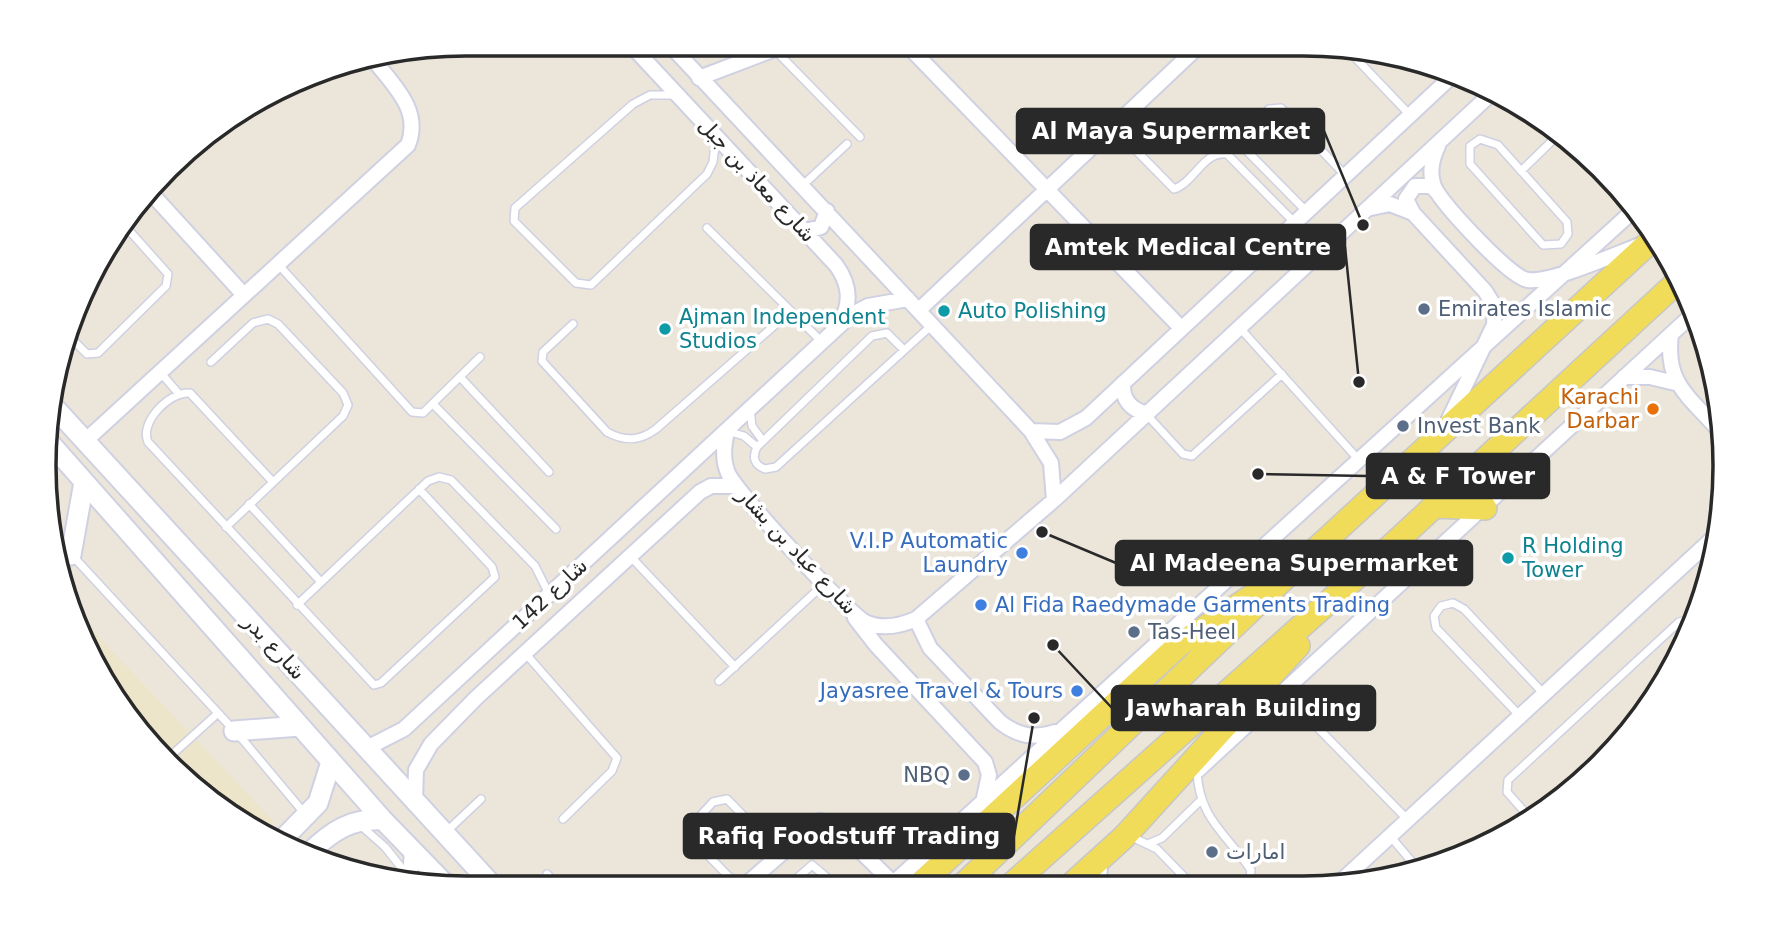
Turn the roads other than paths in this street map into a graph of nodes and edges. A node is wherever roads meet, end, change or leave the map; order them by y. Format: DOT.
graph roads {
  1 [pos="641,56"];
  2 [pos="680,56"];
  3 [pos="757,56"];
  4 [pos="789,56"];
  5 [pos="918,56"];
  6 [pos="1187,56"];
  7 [pos="1358,60"];
  8 [pos="378,66"];
  9 [pos="699,78"];
  10 [pos="1446,82"];
  11 [pos="678,96"];
  12 [pos="1487,99"];
  13 [pos="1410,115"];
  14 [pos="1113,127"];
  15 [pos="716,136"];
  16 [pos="860,137"];
  17 [pos="1552,141"];
  18 [pos="1440,142"];
  19 [pos="846,144"];
  20 [pos="1521,171"];
  21 [pos="1346,175"];
  22 [pos="802,186"];
  23 [pos="1047,189"];
  24 [pos="1437,192"];
  25 [pos="156,198"];
  26 [pos="1366,210"];
  27 [pos="827,211"];
  28 [pos="1306,211"];
  29 [pos="1413,213"];
  30 [pos="1628,216"];
  31 [pos="1294,222"];
  32 [pos="707,228"];
  33 [pos="806,231"];
  34 [pos="128,233"];
  35 [pos="1647,243"];
  36 [pos="1648,244"];
  37 [pos="277,263"];
  38 [pos="1562,273"];
  39 [pos="1672,287"];
  40 [pos="243,294"];
  41 [pos="908,299"];
  42 [pos="919,310"];
  43 [pos="791,311"];
  44 [pos="1686,320"];
  45 [pos="573,324"];
  46 [pos="932,325"];
  47 [pos="1239,327"];
  48 [pos="836,328"];
  49 [pos="1181,328"];
  50 [pos="1671,334"];
  51 [pos="76,342"];
  52 [pos="822,342"];
  53 [pos="1485,343"];
  54 [pos="904,350"];
  55 [pos="480,358"];
  56 [pos="211,362"];
  57 [pos="160,372"];
  58 [pos="1282,374"];
  59 [pos="460,377"];
  60 [pos="1624,377"];
  61 [pos="1122,383"];
  62 [pos="1675,383"];
  63 [pos="179,394"];
  64 [pos="433,404"];
  65 [pos="750,410"];
  66 [pos="1145,413"];
  67 [pos="60,414"];
  68 [pos="1710,421"];
  69 [pos="1444,430"];
  70 [pos="727,431"];
  71 [pos="1031,431"];
  72 [pos="84,442"];
  73 [pos="760,444"];
  74 [pos="57,451"];
  75 [pos="1358,459"];
  76 [pos="549,472"];
  77 [pos="84,482"];
  78 [pos="273,482"];
  79 [pos="735,486"];
  80 [pos="419,489"];
  81 [pos="661,491"];
  82 [pos="1054,500"];
  83 [pos="249,504"];
  84 [pos="1433,506"];
  85 [pos="1485,508"];
  86 [pos="677,511"];
  87 [pos="226,527"];
  88 [pos="556,529"];
  89 [pos="1705,545"];
  90 [pos="64,547"];
  91 [pos="1388,548"];
  92 [pos="71,555"];
  93 [pos="630,555"];
  94 [pos="321,582"];
  95 [pos="824,583"];
  96 [pos="1277,585"];
  97 [pos="549,595"];
  98 [pos="297,605"];
  99 [pos="853,614"];
  100 [pos="916,619"];
  101 [pos="1683,621"];
  102 [pos="524,653"];
  103 [pos="734,667"];
  104 [pos="458,680"];
  105 [pos="719,681"];
  106 [pos="1544,694"];
  107 [pos="476,698"];
  108 [pos="217,714"];
  109 [pos="1520,716"];
  110 [pos="300,726"];
  111 [pos="1318,728"];
  112 [pos="234,731"];
  113 [pos="1057,732"];
  114 [pos="367,748"];
  115 [pos="173,753"];
  116 [pos="331,762"];
  117 [pos="1197,771"];
  118 [pos="481,799"];
  119 [pos="415,800"];
  120 [pos="983,801"];
  121 [pos="1200,801"];
  122 [pos="1156,803"];
  123 [pos="1524,811"];
  124 [pos="308,816"];
  125 [pos="963,819"];
  126 [pos="1407,819"];
  127 [pos="383,820"];
  128 [pos="563,820"];
  129 [pos="1212,820"];
  130 [pos="356,821"];
  131 [pos="1205,826"];
  132 [pos="444,834"];
  133 [pos="287,835"];
  134 [pos="1390,836"];
  135 [pos="1124,837"];
  136 [pos="1150,844"];
  137 [pos="315,847"];
  138 [pos="412,850"];
  139 [pos="954,852"];
  140 [pos="780,853"];
  141 [pos="1176,854"];
  142 [pos="1101,859"];
  143 [pos="1169,861"];
  144 [pos="1412,861"];
  145 [pos="404,871"];
  146 [pos="410,872"];
  147 [pos="1350,873"];
  148 [pos="436,875"];
  149 [pos="484,876"];
  150 [pos="728,876"];
  151 [pos="755,876"];
  152 [pos="799,876"];
  153 [pos="822,876"];
  154 [pos="883,876"];
  155 [pos="902,876"];
  156 [pos="929,876"];
  157 [pos="972,876"];
  158 [pos="1021,876"];
  159 [pos="1082,876"];
  160 [pos="1099,876"];
  161 [pos="1183,876"];
  162 [pos="1250,876"];
  1 -- 11 [label="street, شارع معاذ بن جبل"];
  2 -- 9 [label="street, شارع معاذ بن جبل"];
  3 -- 9 [label="street"];
  4 -- 16 [label="lane"];
  5 -- 23 [label="street"];
  6 -- 14 [label="street"];
  7 -- 13 [label="lane"];
  8 -- 37 [label="street"];
  9 -- 22 [label="street, شارع معاذ بن جبل"];
  10 -- 13 [label="street"];
  11 -- 15 [label="street, شارع معاذ بن جبل"];
  11 -- 15 [label="lane"];
  12 -- 18 [label="street, شارع عباد بن بشار"];
  13 -- 21 [label="street"];
  14 -- 23 [label="street"];
  14 -- 31 [label="lane"];
  15 -- 33 [label="street, شارع معاذ بن جبل"];
  17 -- 20 [label="lane"];
  18 -- 24 [label="street"];
  18 -- 26 [label="street, شارع عباد بن بشار"];
  19 -- 22 [label="lane"];
  20 -- 20 [label="lane"];
  21 -- 28 [label="street"];
  21 -- 28 [label="lane"];
  22 -- 27 [label="street, شارع معاذ بن جبل"];
  23 -- 42 [label="street"];
  23 -- 49 [label="street"];
  24 -- 29 [label="street"];
  24 -- 38 [label="street"];
  25 -- 40 [label="street"];
  26 -- 29 [label="street"];
  26 -- 47 [label="street, شارع عباد بن بشار"];
  27 -- 33 [label="street"];
  27 -- 41 [label="street, شارع معاذ بن جبل"];
  28 -- 31 [label="street"];
  29 -- 53 [label="street"];
  30 -- 38 [label="street"];
  31 -- 49 [label="street"];
  32 -- 43 [label="lane"];
  33 -- 48 [label="street, شارع معاذ بن جبل"];
  34 -- 51 [label="lane"];
  35 -- 38 [label="street"];
  36 -- 69 [label="main road"];
  37 -- 40 [label="street"];
  37 -- 64 [label="lane"];
  38 -- 53 [label="street"];
  39 -- 84 [label="main road"];
  40 -- 57 [label="street"];
  41 -- 42 [label="street, شارع معاذ بن جبل"];
  41 -- 48 [label="street"];
  42 -- 46 [label="street"];
  43 -- 45 [label="lane"];
  43 -- 52 [label="lane"];
  44 -- 50 [label="street"];
  46 -- 54 [label="lane"];
  46 -- 71 [label="street"];
  47 -- 58 [label="lane"];
  47 -- 66 [label="street, شارع عباد بن بشار"];
  48 -- 52 [label="street"];
  49 -- 61 [label="street"];
  50 -- 60 [label="street"];
  50 -- 62 [label="street"];
  52 -- 65 [label="street"];
  53 -- 69 [label="street"];
  53 -- 75 [label="street"];
  54 -- 73 [label="lane"];
  54 -- 73 [label="lane"];
  55 -- 59 [label="lane"];
  56 -- 78 [label="lane"];
  57 -- 63 [label="lane"];
  57 -- 72 [label="street"];
  58 -- 66 [label="lane"];
  58 -- 75 [label="lane"];
  59 -- 64 [label="lane"];
  59 -- 76 [label="lane"];
  60 -- 62 [label="street"];
  60 -- 85 [label="street"];
  61 -- 66 [label="street"];
  61 -- 71 [label="street"];
  62 -- 68 [label="street"];
  63 -- 78 [label="lane"];
  63 -- 87 [label="lane"];
  64 -- 88 [label="lane"];
  65 -- 70 [label="street"];
  65 -- 73 [label="lane"];
  66 -- 82 [label="street, شارع عباد بن بشار"];
  67 -- 72 [label="main road, شارع بدر"];
  69 -- 96 [label="main road"];
  70 -- 73 [label="lane"];
  70 -- 79 [label="street, شارع عباد بن بشار"];
  70 -- 81 [label="street, شارع 142"];
  71 -- 82 [label="street"];
  72 -- 114 [label="main road, شارع بدر"];
  74 -- 77 [label="main road, شارع بدر"];
  75 -- 113 [label="street"];
  77 -- 92 [label="main road"];
  77 -- 110 [label="main road, شارع بدر"];
  78 -- 83 [label="lane"];
  79 -- 86 [label="street, شارع 142"];
  79 -- 95 [label="street, شارع عباد بن بشار"];
  80 -- 94 [label="lane"];
  80 -- 97 [label="lane"];
  80 -- 98 [label="lane"];
  81 -- 86 [label="street"];
  81 -- 97 [label="street, شارع 142"];
  82 -- 100 [label="street, شارع عباد بن بشار"];
  83 -- 87 [label="lane"];
  83 -- 94 [label="lane"];
  84 -- 85 [label="main road"];
  84 -- 91 [label="main road"];
  85 -- 117 [label="street"];
  86 -- 93 [label="street, شارع 142"];
  87 -- 98 [label="lane"];
  89 -- 106 [label="street"];
  90 -- 92 [label="lane"];
  91 -- 122 [label="main road"];
  91 -- 158 [label="main road"];
  92 -- 108 [label="lane"];
  93 -- 102 [label="street, شارع 142"];
  93 -- 103 [label="lane"];
  94 -- 98 [label="lane"];
  95 -- 99 [label="street, شارع عباد بن بشار"];
  95 -- 103 [label="lane"];
  96 -- 139 [label="main road"];
  96 -- 157 [label="main road"];
  97 -- 104 [label="street, شارع 142"];
  99 -- 100 [label="street, شارع عباد بن بشار"];
  99 -- 120 [label="street"];
  100 -- 113 [label="street"];
  101 -- 123 [label="lane"];
  102 -- 107 [label="street, شارع 142"];
  102 -- 128 [label="lane"];
  103 -- 105 [label="lane"];
  104 -- 107 [label="street"];
  104 -- 114 [label="street, شارع 142"];
  106 -- 109 [label="street"];
  106 -- 109 [label="lane"];
  107 -- 119 [label="street, شارع 142"];
  108 -- 112 [label="lane"];
  108 -- 115 [label="lane"];
  109 -- 126 [label="street"];
  110 -- 112 [label="main road"];
  110 -- 116 [label="main road, شارع بدر"];
  111 -- 126 [label="lane"];
  112 -- 124 [label="lane"];
  113 -- 120 [label="street"];
  114 -- 119 [label="main road, شارع بدر"];
  116 -- 124 [label="main road"];
  116 -- 127 [label="main road, شارع بدر"];
  117 -- 121 [label="lane"];
  117 -- 122 [label="street"];
  118 -- 132 [label="lane"];
  119 -- 132 [label="main road, شارع بدر"];
  120 -- 125 [label="street"];
  121 -- 129 [label="lane"];
  121 -- 136 [label="lane"];
  122 -- 135 [label="main road"];
  124 -- 133 [label="main road"];
  125 -- 139 [label="main road"];
  125 -- 155 [label="street"];
  126 -- 134 [label="street"];
  127 -- 130 [label="main road"];
  127 -- 138 [label="main road, شارع بدر"];
  129 -- 131 [label="lane"];
  129 -- 162 [label="lane"];
  130 -- 137 [label="main road"];
  130 -- 145 [label="lane"];
  132 -- 149 [label="main road, شارع بدر"];
  134 -- 144 [label="lane"];
  134 -- 147 [label="street"];
  135 -- 136 [label="lane"];
  135 -- 142 [label="main road"];
  136 -- 143 [label="lane"];
  138 -- 146 [label="street"];
  138 -- 148 [label="main road, شارع بدر"];
  139 -- 156 [label="main road"];
  140 -- 150 [label="lane"];
  140 -- 151 [label="street"];
  140 -- 154 [label="street"];
  141 -- 143 [label="lane"];
  142 -- 159 [label="main road"];
  142 -- 160 [label="street"];
  143 -- 161 [label="lane"];
  152 -- 153 [label="lane"];
}
